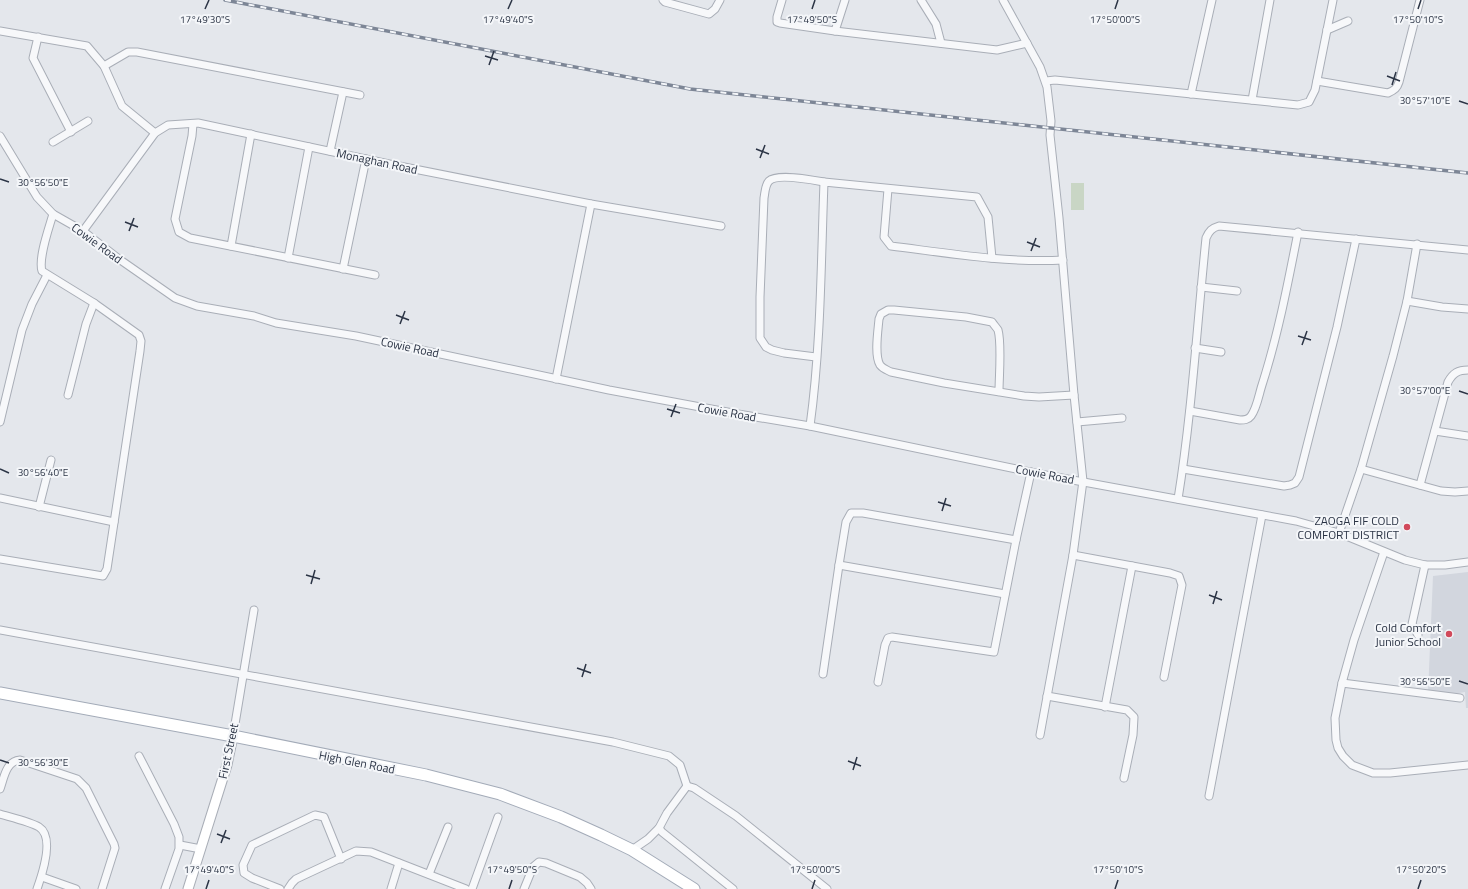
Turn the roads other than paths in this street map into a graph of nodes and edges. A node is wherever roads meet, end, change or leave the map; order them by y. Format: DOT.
graph roads {
  1 [pos="663,0"];
  2 [pos="720,0"];
  3 [pos="782,0"];
  4 [pos="845,0"];
  5 [pos="921,0"];
  6 [pos="1003,0"];
  7 [pos="1212,0"];
  8 [pos="1270,0"];
  9 [pos="1333,0"];
  10 [pos="1420,0"];
  11 [pos="1348,21"];
  12 [pos="1327,30"];
  13 [pos="0,31"];
  14 [pos="836,31"];
  15 [pos="38,37"];
  16 [pos="941,43"];
  17 [pos="1027,43"];
  18 [pos="104,66"];
  19 [pos="1046,81"];
  20 [pos="1317,82"];
  21 [pos="343,92"];
  22 [pos="1191,94"];
  23 [pos="360,95"];
  24 [pos="1252,100"];
  25 [pos="88,121"];
  26 [pos="193,124"];
  27 [pos="71,132"];
  28 [pos="155,133"];
  29 [pos="251,134"];
  30 [pos="0,136"];
  31 [pos="53,142"];
  32 [pos="309,147"];
  33 [pos="330,151"];
  34 [pos="366,159"];
  35 [pos="824,182"];
  36 [pos="888,189"];
  37 [pos="591,204"];
  38 [pos="53,214"];
  39 [pos="721,226"];
  40 [pos="83,232"];
  41 [pos="1298,232"];
  42 [pos="1356,239"];
  43 [pos="1417,244"];
  44 [pos="231,246"];
  45 [pos="1468,250"];
  46 [pos="288,258"];
  47 [pos="992,258"];
  48 [pos="1063,260"];
  49 [pos="343,269"];
  50 [pos="47,275"];
  51 [pos="375,275"];
  52 [pos="1201,288"];
  53 [pos="1237,291"];
  54 [pos="1407,301"];
  55 [pos="94,303"];
  56 [pos="1468,309"];
  57 [pos="1195,348"];
  58 [pos="1220,352"];
  59 [pos="816,357"];
  60 [pos="1468,370"];
  61 [pos="556,379"];
  62 [pos="999,392"];
  63 [pos="68,395"];
  64 [pos="1074,396"];
  65 [pos="1190,411"];
  66 [pos="1122,418"];
  67 [pos="0,422"];
  68 [pos="1077,422"];
  69 [pos="810,426"];
  70 [pos="1435,431"];
  71 [pos="1468,436"];
  72 [pos="51,460"];
  73 [pos="1361,468"];
  74 [pos="1183,469"];
  75 [pos="1031,472"];
  76 [pos="1083,481"];
  77 [pos="1420,485"];
  78 [pos="1468,491"];
  79 [pos="0,498"];
  80 [pos="1178,499"];
  81 [pos="39,507"];
  82 [pos="1262,515"];
  83 [pos="114,522"];
  84 [pos="1339,533"];
  85 [pos="1016,540"];
  86 [pos="1384,552"];
  87 [pos="1073,555"];
  88 [pos="0,559"];
  89 [pos="1468,562"];
  90 [pos="839,565"];
  91 [pos="1425,565"];
  92 [pos="1132,566"];
  93 [pos="1005,594"];
  94 [pos="254,610"];
  95 [pos="0,630"];
  96 [pos="1418,635"];
  97 [pos="243,674"];
  98 [pos="823,674"];
  99 [pos="1164,677"];
  100 [pos="878,682"];
  101 [pos="1342,683"];
  102 [pos="0,693"];
  103 [pos="1048,696"];
  104 [pos="1460,698"];
  105 [pos="1105,707"];
  106 [pos="1040,735"];
  107 [pos="233,736"];
  108 [pos="139,756"];
  109 [pos="1468,765"];
  110 [pos="1124,778"];
  111 [pos="687,786"];
  112 [pos="0,789"];
  113 [pos="1209,796"];
  114 [pos="0,814"];
  115 [pos="498,817"];
  116 [pos="448,827"];
  117 [pos="659,828"];
  118 [pos="180,845"];
  119 [pos="201,849"];
  120 [pos="632,850"];
  121 [pos="341,858"];
  122 [pos="400,863"];
  123 [pos="429,874"];
  124 [pos="42,876"];
  125 [pos="38,889"];
  126 [pos="76,889"];
  127 [pos="102,889"];
  128 [pos="165,889"];
  129 [pos="188,889"];
  130 [pos="280,889"];
  131 [pos="288,889"];
  132 [pos="391,889"];
  133 [pos="466,889"];
  134 [pos="472,889"];
  135 [pos="524,889"];
  136 [pos="591,889"];
  137 [pos="694,889"];
  138 [pos="733,889"];
  139 [pos="826,889"];
  1 -- 2 [label="street"];
  3 -- 14 [label="street"];
  4 -- 14 [label="street"];
  5 -- 16 [label="street"];
  6 -- 17 [label="street"];
  7 -- 22 [label="street"];
  8 -- 24 [label="street"];
  9 -- 12 [label="street"];
  10 -- 20 [label="street"];
  11 -- 12 [label="street"];
  12 -- 20 [label="street"];
  13 -- 15 [label="street"];
  14 -- 16 [label="street"];
  15 -- 18 [label="street"];
  15 -- 27 [label="street"];
  16 -- 17 [label="street"];
  17 -- 19 [label="street"];
  18 -- 21 [label="street"];
  18 -- 28 [label="street"];
  19 -- 22 [label="street"];
  19 -- 48 [label="street"];
  20 -- 24 [label="street"];
  21 -- 23 [label="street"];
  21 -- 33 [label="street"];
  22 -- 24 [label="street"];
  25 -- 27 [label="street"];
  26 -- 28 [label="street, Monaghan Road"];
  26 -- 29 [label="street, Monaghan Road"];
  26 -- 44 [label="street"];
  27 -- 31 [label="street"];
  28 -- 40 [label="street, Monaghan Road"];
  29 -- 32 [label="street, Monaghan Road"];
  29 -- 44 [label="street"];
  30 -- 38 [label="street, Cowie Road"];
  32 -- 33 [label="street, Monaghan Road"];
  32 -- 46 [label="street"];
  33 -- 34 [label="street, Monaghan Road"];
  34 -- 37 [label="street, Monaghan Road"];
  34 -- 49 [label="street"];
  35 -- 36 [label="street"];
  35 -- 59 [label="street"];
  35 -- 59 [label="street"];
  36 -- 47 [label="street"];
  36 -- 47 [label="street"];
  37 -- 39 [label="street, Monaghan Road"];
  37 -- 61 [label="street"];
  38 -- 40 [label="street, Cowie Road"];
  38 -- 50 [label="street"];
  40 -- 61 [label="street, Cowie Road"];
  41 -- 42 [label="street"];
  41 -- 52 [label="street"];
  41 -- 65 [label="street"];
  42 -- 43 [label="street"];
  42 -- 74 [label="street"];
  43 -- 45 [label="street"];
  43 -- 54 [label="street"];
  44 -- 46 [label="street"];
  46 -- 49 [label="street"];
  47 -- 48 [label="street"];
  48 -- 64 [label="street"];
  49 -- 51 [label="street"];
  50 -- 55 [label="street"];
  50 -- 67 [label="street"];
  52 -- 53 [label="street"];
  52 -- 57 [label="street"];
  54 -- 56 [label="street"];
  54 -- 73 [label="street"];
  55 -- 63 [label="street"];
  55 -- 83 [label="street"];
  57 -- 58 [label="street"];
  57 -- 65 [label="street"];
  59 -- 69 [label="street"];
  60 -- 70 [label="street"];
  61 -- 69 [label="street, Cowie Road"];
  62 -- 62 [label="street"];
  62 -- 64 [label="street"];
  64 -- 68 [label="street"];
  65 -- 74 [label="street"];
  66 -- 68 [label="street"];
  68 -- 76 [label="street"];
  69 -- 75 [label="street, Cowie Road"];
  70 -- 71 [label="street"];
  70 -- 77 [label="street"];
  72 -- 81 [label="street"];
  73 -- 77 [label="street"];
  73 -- 84 [label="street"];
  74 -- 80 [label="street"];
  75 -- 76 [label="street, Cowie Road"];
  75 -- 85 [label="street"];
  76 -- 80 [label="street, Cowie Road"];
  76 -- 87 [label="street"];
  77 -- 78 [label="street"];
  79 -- 81 [label="street"];
  80 -- 82 [label="street, Cowie Road"];
  81 -- 83 [label="street"];
  82 -- 84 [label="street, Cowie Road"];
  82 -- 113 [label="street"];
  83 -- 88 [label="street"];
  84 -- 86 [label="street, Cowie Road"];
  85 -- 90 [label="street"];
  85 -- 93 [label="street"];
  86 -- 91 [label="street, Cowie Road"];
  86 -- 101 [label="street"];
  87 -- 92 [label="street"];
  87 -- 103 [label="street"];
  89 -- 91 [label="street, Cowie Road"];
  90 -- 93 [label="street"];
  90 -- 98 [label="street"];
  91 -- 96 [label="street"];
  92 -- 99 [label="street"];
  92 -- 105 [label="street"];
  93 -- 100 [label="street"];
  94 -- 97 [label="street, First Street"];
  95 -- 97 [label="street"];
  97 -- 107 [label="street, First Street"];
  97 -- 111 [label="street"];
  101 -- 104 [label="street"];
  101 -- 109 [label="street"];
  102 -- 107 [label="main road, High Glen Road"];
  103 -- 105 [label="street"];
  103 -- 106 [label="street"];
  105 -- 110 [label="street"];
  107 -- 119 [label="street, First Street"];
  107 -- 120 [label="main road, High Glen Road"];
  108 -- 118 [label="street"];
  111 -- 117 [label="street"];
  111 -- 139 [label="street"];
  112 -- 127 [label="street"];
  114 -- 124 [label="street"];
  115 -- 134 [label="street"];
  116 -- 123 [label="street"];
  117 -- 120 [label="street"];
  117 -- 138 [label="street"];
  118 -- 119 [label="street"];
  118 -- 128 [label="street"];
  119 -- 129 [label="street, First Street"];
  120 -- 137 [label="main road, High Glen Road"];
  121 -- 122 [label="street"];
  121 -- 130 [label="street"];
  121 -- 131 [label="street"];
  122 -- 123 [label="street"];
  122 -- 132 [label="street"];
  123 -- 133 [label="street"];
  124 -- 125 [label="street"];
  124 -- 126 [label="street"];
  135 -- 136 [label="street"];
}
